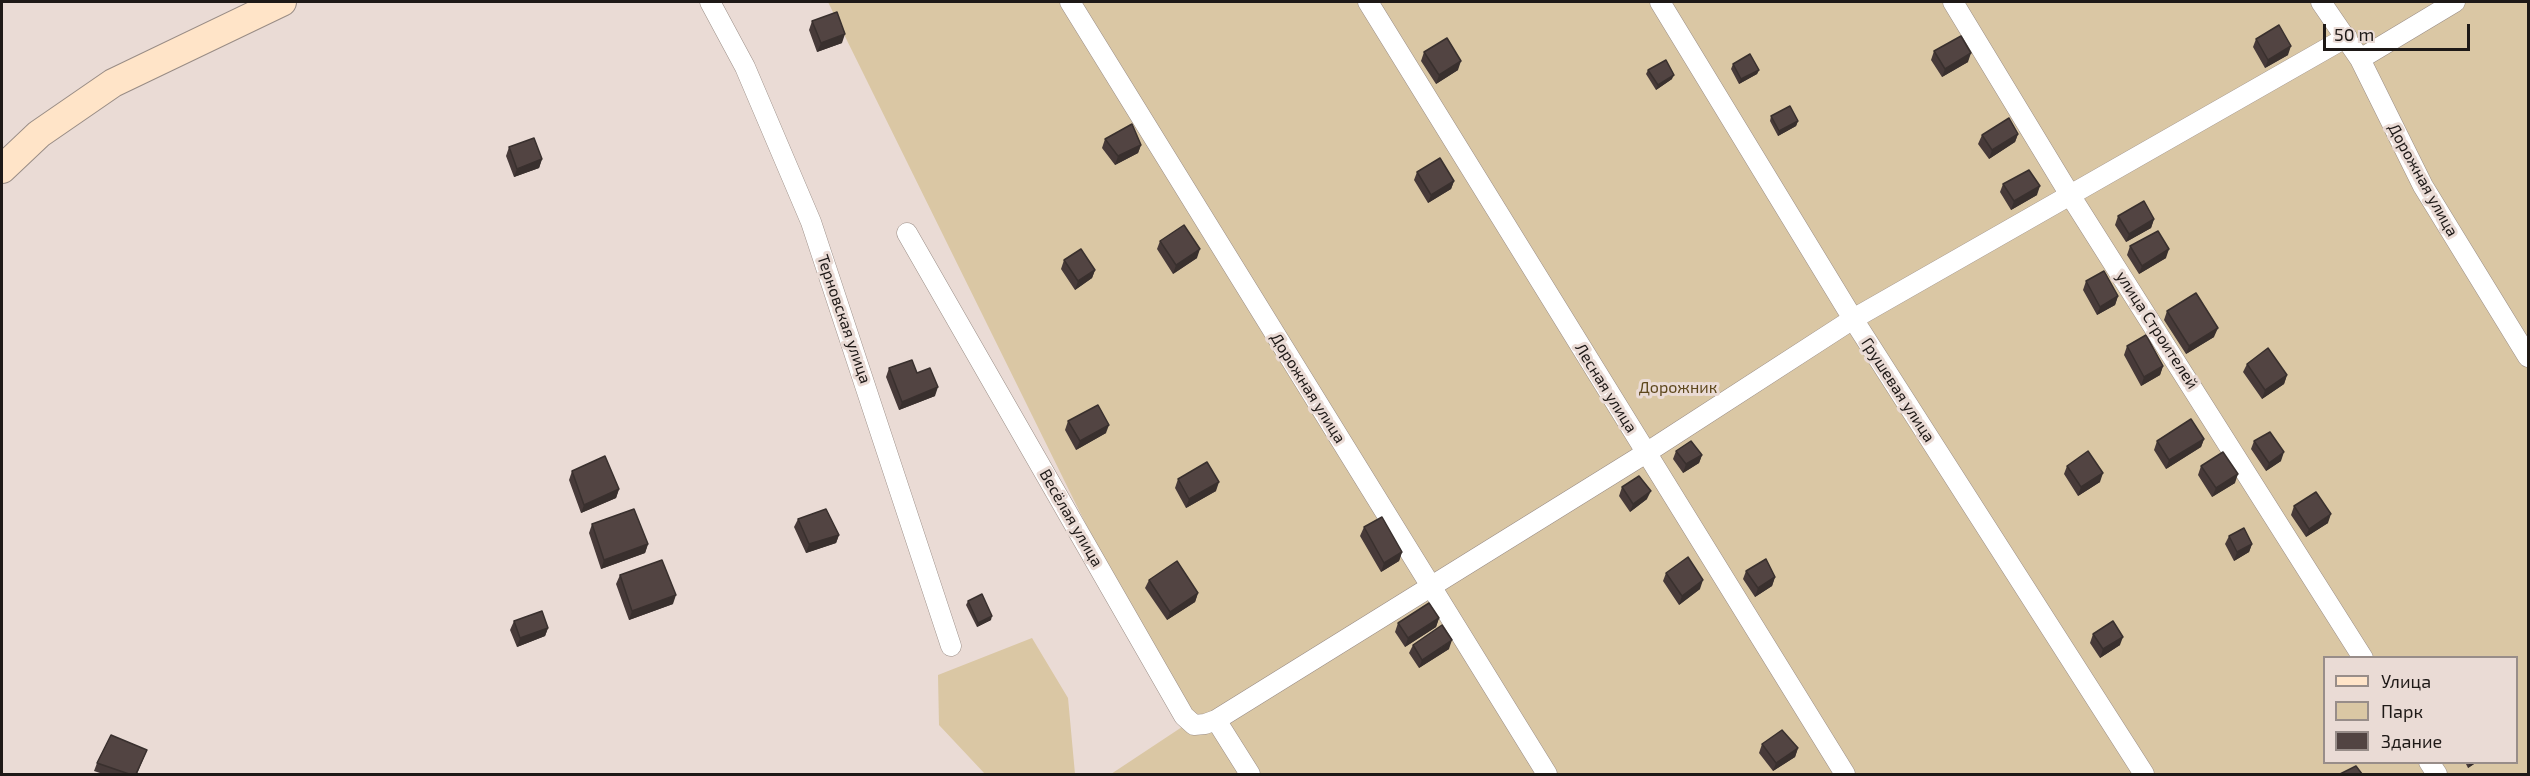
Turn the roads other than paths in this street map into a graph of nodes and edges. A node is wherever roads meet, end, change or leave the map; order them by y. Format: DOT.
graph roads {
  1 [pos="282,2"];
  2 [pos="710,2"];
  3 [pos="1070,2"];
  4 [pos="1368,2"];
  5 [pos="1660,2"];
  6 [pos="1953,2"];
  7 [pos="2321,2"];
  8 [pos="2455,2"];
  9 [pos="2347,37"];
  10 [pos="2360,59"];
  11 [pos="2,169"];
  12 [pos="2070,195"];
  13 [pos="907,233"];
  14 [pos="1853,319"];
  15 [pos="2529,357"];
  16 [pos="1646,453"];
  17 [pos="1430,585"];
  18 [pos="951,646"];
  19 [pos="2362,656"];
  20 [pos="1216,720"];
  21 [pos="1250,774"];
  22 [pos="1547,774"];
  23 [pos="1845,774"];
  24 [pos="2144,774"];
  1 -- 11 [label="street"];
  2 -- 18 [label="street, Терновская улица"];
  3 -- 17 [label="street, Дорожная улица"];
  4 -- 16 [label="street, Лесная улица"];
  5 -- 14 [label="street, Грушевая улица"];
  6 -- 12 [label="street, улица Строителей"];
  7 -- 9 [label="street, Дорожная улица"];
  8 -- 10 [label="street"];
  9 -- 10 [label="street, Дорожная улица"];
  9 -- 12 [label="street"];
  10 -- 15 [label="street, Дорожная улица"];
  12 -- 14 [label="street"];
  12 -- 19 [label="street, улица Строителей"];
  13 -- 20 [label="street, Весёлая улица"];
  14 -- 16 [label="street"];
  14 -- 24 [label="street, Грушевая улица"];
  16 -- 17 [label="street"];
  16 -- 23 [label="street, Лесная улица"];
  17 -- 20 [label="street"];
  17 -- 22 [label="street, Дорожная улица"];
  20 -- 21 [label="street"];
}
